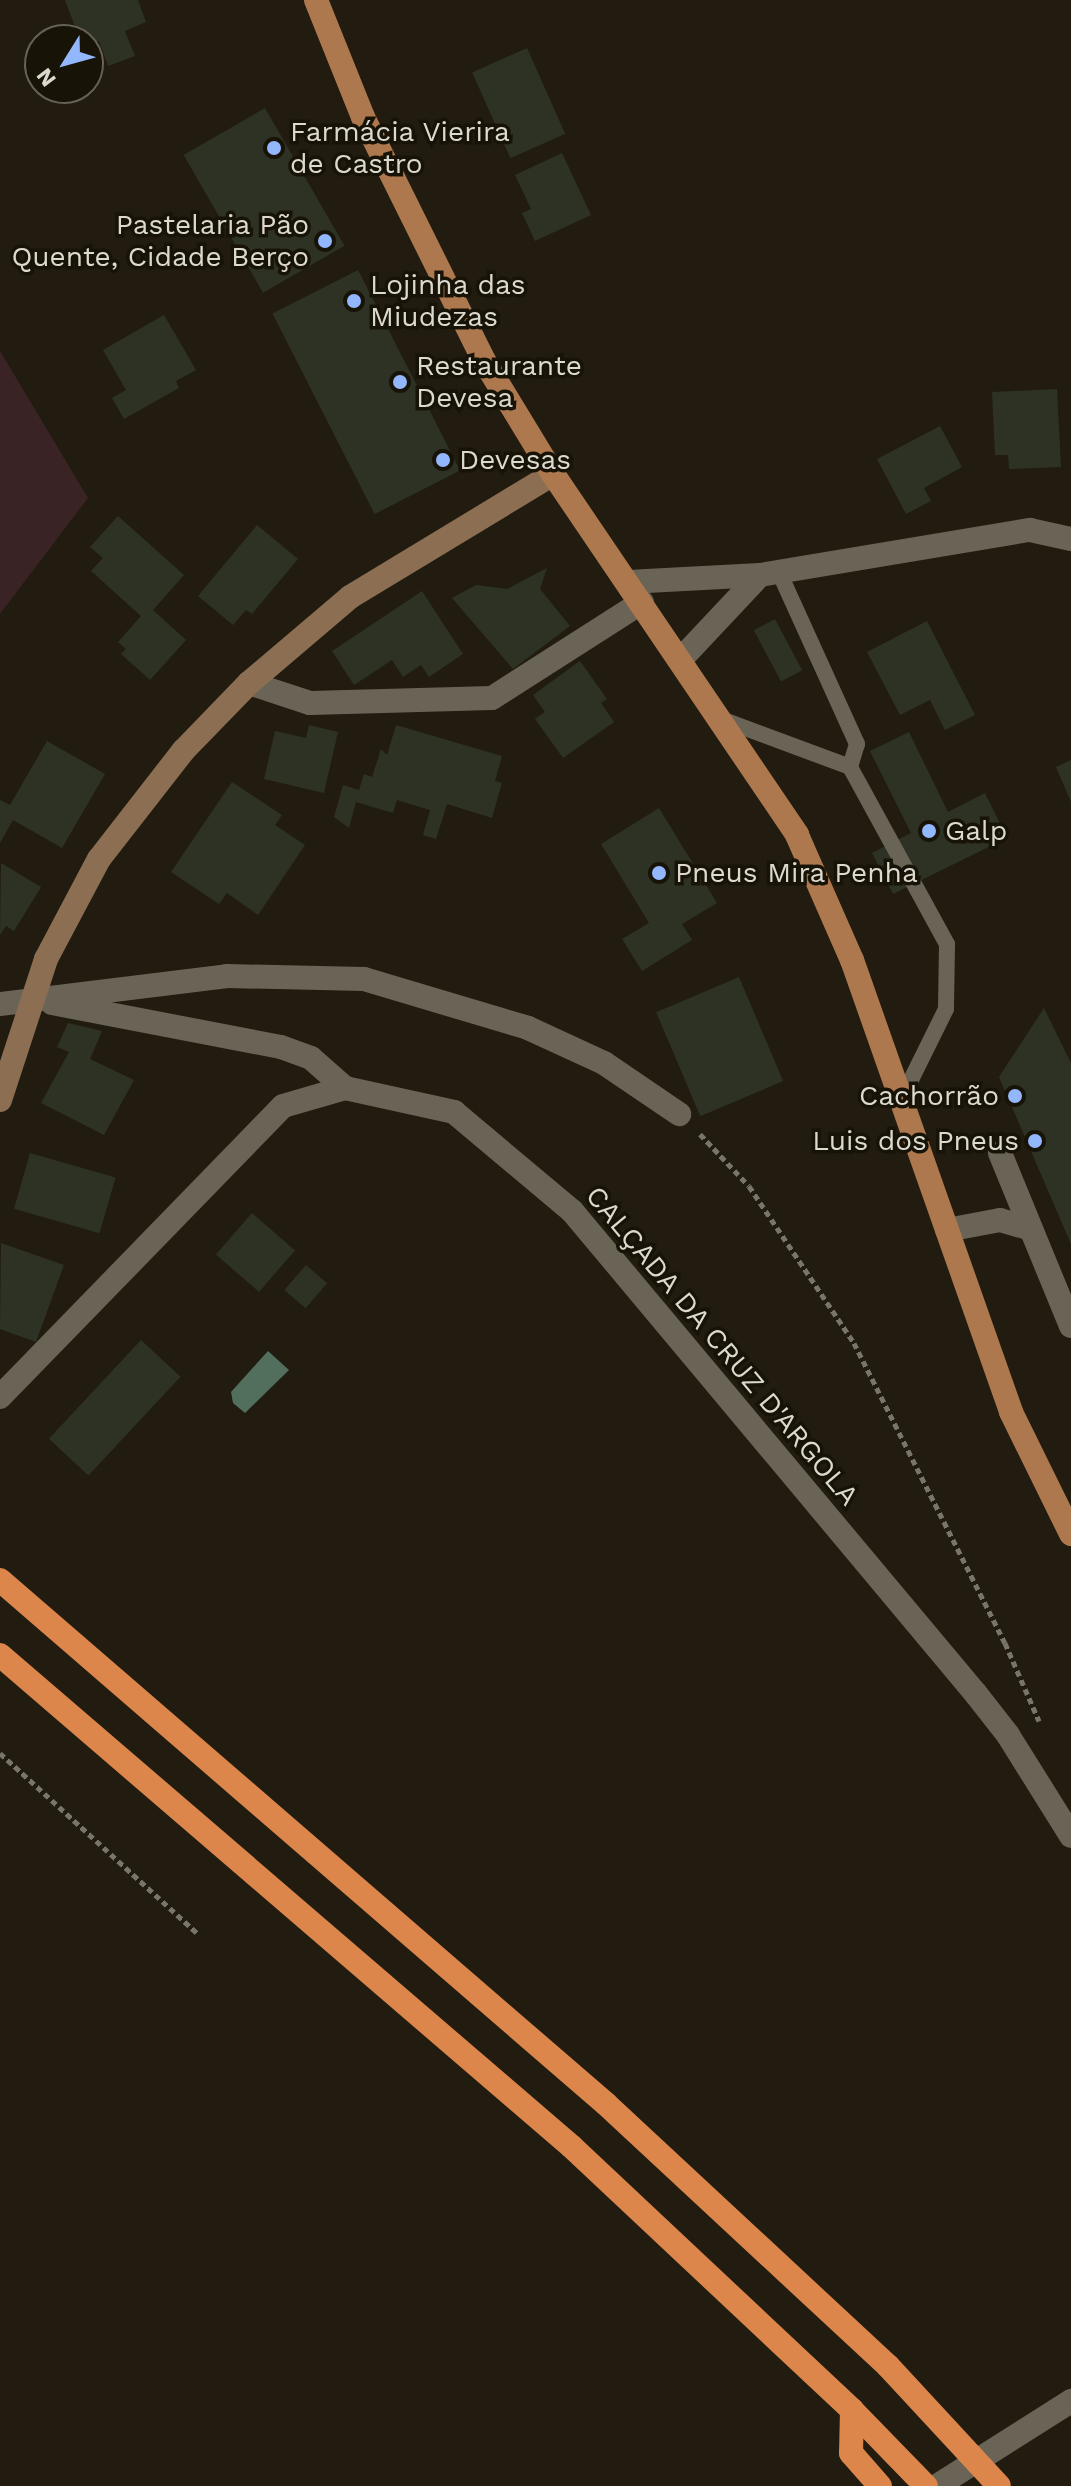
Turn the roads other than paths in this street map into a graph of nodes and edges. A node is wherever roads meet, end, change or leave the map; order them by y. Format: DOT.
graph roads {
  1 [pos="316,0"];
  2 [pos="553,474"];
  3 [pos="1071,539"];
  4 [pos="770,573"];
  5 [pos="635,592"];
  6 [pos="682,658"];
  7 [pos="249,683"];
  8 [pos="721,719"];
  9 [pos="850,767"];
  10 [pos="31,999"];
  11 [pos="0,1004"];
  12 [pos="345,1088"];
  13 [pos="0,1100"];
  14 [pos="901,1100"];
  15 [pos="679,1114"];
  16 [pos="1000,1153"];
  17 [pos="1031,1229"];
  18 [pos="947,1230"];
  19 [pos="1071,1326"];
  20 [pos="0,1397"];
  21 [pos="1071,1534"];
  22 [pos="0,1580"];
  23 [pos="0,1655"];
  24 [pos="1071,1836"];
  25 [pos="1071,2401"];
  26 [pos="852,2410"];
  27 [pos="880,2486"];
  28 [pos="926,2486"];
  29 [pos="937,2486"];
  30 [pos="999,2486"];
  1 -- 2 [label="main road"];
  2 -- 5 [label="main road"];
  2 -- 7 [label="main road"];
  3 -- 4 [label="street"];
  4 -- 5 [label="street"];
  4 -- 6 [label="street"];
  4 -- 9 [label="lane"];
  5 -- 6 [label="main road"];
  5 -- 7 [label="street"];
  6 -- 8 [label="main road"];
  7 -- 10 [label="main road"];
  8 -- 9 [label="lane"];
  8 -- 14 [label="main road"];
  9 -- 14 [label="lane"];
  10 -- 11 [label="street"];
  10 -- 12 [label="street"];
  10 -- 13 [label="main road"];
  10 -- 15 [label="street"];
  12 -- 20 [label="street, CALÇADA DA CRUZ D'ARGOLA"];
  12 -- 24 [label="street, CALÇADA DA CRUZ D'ARGOLA"];
  14 -- 18 [label="main road"];
  16 -- 17 [label="street"];
  17 -- 18 [label="street"];
  17 -- 19 [label="street"];
  18 -- 21 [label="main road"];
  22 -- 30 [label="highway"];
  23 -- 26 [label="highway"];
  25 -- 29 [label="street"];
  26 -- 27 [label="highway"];
  26 -- 28 [label="highway"];
}
